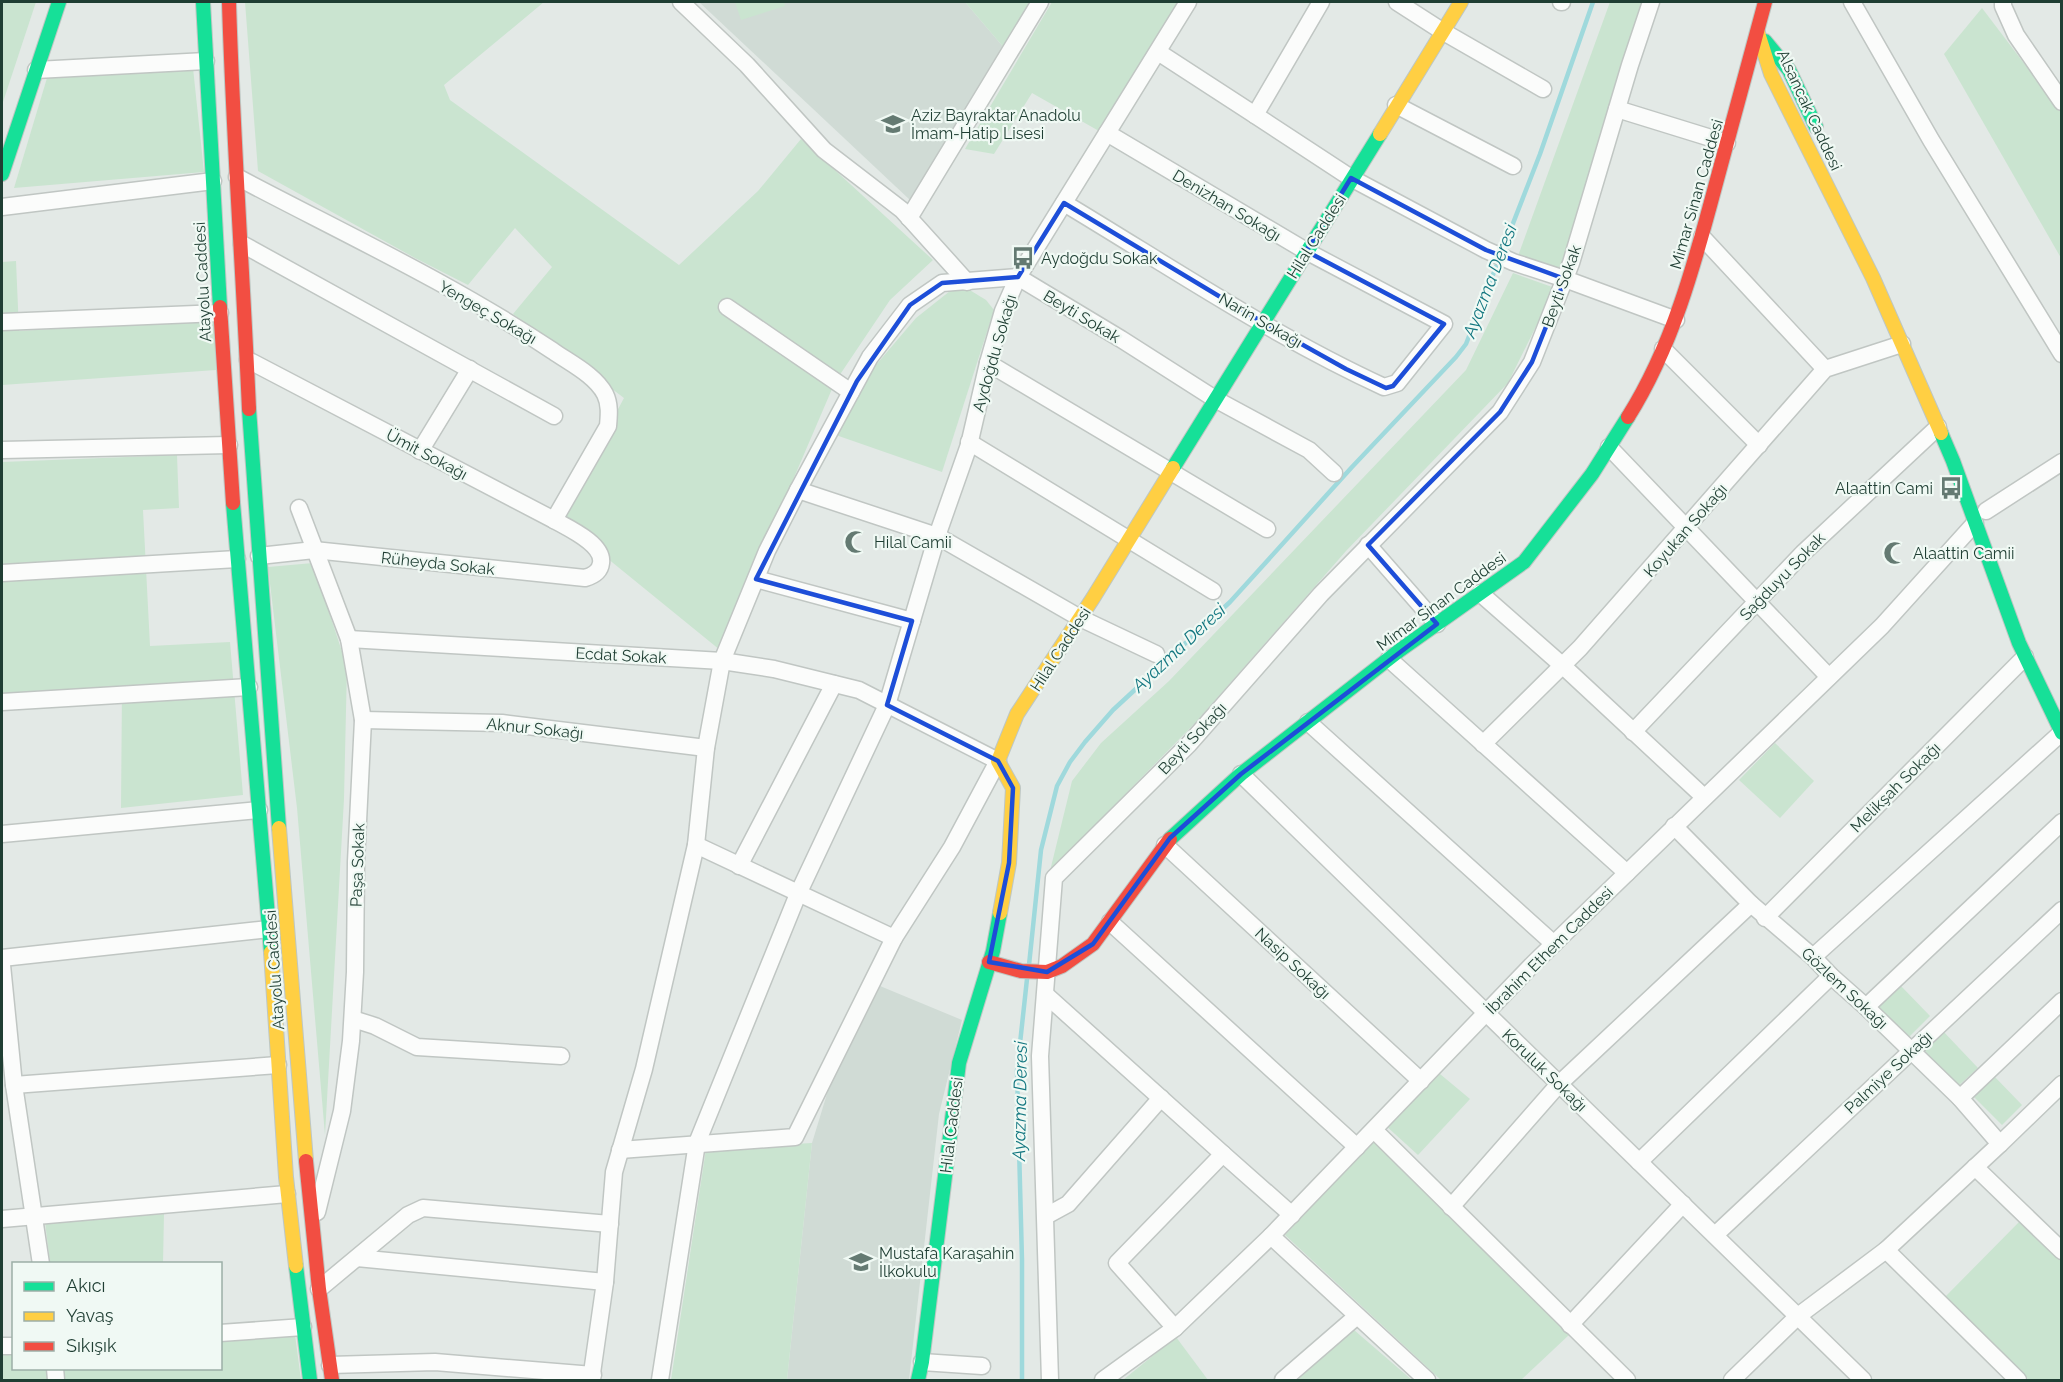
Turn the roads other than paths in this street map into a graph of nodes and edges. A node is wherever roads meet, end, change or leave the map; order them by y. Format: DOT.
graph roads {
  1 [pos="59,2"];
  2 [pos="203,2"];
  3 [pos="229,2"];
  4 [pos="681,2"];
  5 [pos="1040,2"];
  6 [pos="1188,2"];
  7 [pos="1321,2"];
  8 [pos="1397,2"];
  9 [pos="1461,2"];
  10 [pos="1651,2"];
  11 [pos="1765,2"];
  12 [pos="1852,2"];
  13 [pos="2001,3"];
  14 [pos="1442,31"];
  15 [pos="1758,33"];
  16 [pos="1158,52"];
  17 [pos="206,61"];
  18 [pos="36,70"];
  19 [pos="1543,89"];
  20 [pos="2061,102"];
  21 [pos="1396,105"];
  22 [pos="1617,109"];
  23 [pos="1255,115"];
  24 [pos="1107,133"];
  25 [pos="1727,143"];
  26 [pos="1824,144"];
  27 [pos="1513,166"];
  28 [pos="2,174"];
  29 [pos="237,177"];
  30 [pos="1351,178"];
  31 [pos="213,181"];
  32 [pos="1064,203"];
  33 [pos="2,207"];
  34 [pos="909,218"];
  35 [pos="1702,237"];
  36 [pos="1870,241"];
  37 [pos="242,244"];
  38 [pos="1306,251"];
  39 [pos="1018,277"];
  40 [pos="1565,279"];
  41 [pos="967,282"];
  42 [pos="1895,294"];
  43 [pos="727,306"];
  44 [pos="220,312"];
  45 [pos="1676,320"];
  46 [pos="2,322"];
  47 [pos="1262,322"];
  48 [pos="1444,324"];
  49 [pos="1902,344"];
  50 [pos="1663,349"];
  51 [pos="2061,354"];
  52 [pos="248,360"];
  53 [pos="987,363"];
  54 [pos="470,369"];
  55 [pos="1825,369"];
  56 [pos="851,392"];
  57 [pos="1215,399"];
  58 [pos="1946,410"];
  59 [pos="554,416"];
  60 [pos="1938,427"];
  61 [pos="969,442"];
  62 [pos="230,445"];
  63 [pos="1759,445"];
  64 [pos="1609,447"];
  65 [pos="2,450"];
  66 [pos="420,451"];
  67 [pos="2061,462"];
  68 [pos="1171,471"];
  69 [pos="1334,473"];
  70 [pos="798,490"];
  71 [pos="299,508"];
  72 [pos="1984,519"];
  73 [pos="554,520"];
  74 [pos="1388,524"];
  75 [pos="1687,528"];
  76 [pos="1267,529"];
  77 [pos="937,536"];
  78 [pos="1129,540"];
  79 [pos="1368,545"];
  80 [pos="314,550"];
  81 [pos="601,555"];
  82 [pos="259,556"];
  83 [pos="237,559"];
  84 [pos="2,573"];
  85 [pos="756,579"];
  86 [pos="1213,591"];
  87 [pos="1480,593"];
  88 [pos="1756,602"];
  89 [pos="1080,618"];
  90 [pos="912,621"];
  91 [pos="1437,624"];
  92 [pos="349,639"];
  93 [pos="2033,640"];
  94 [pos="1156,654"];
  95 [pos="2025,657"];
  96 [pos="1389,659"];
  97 [pos="722,661"];
  98 [pos="1563,666"];
  99 [pos="1830,677"];
  100 [pos="834,684"];
  101 [pos="249,687"];
  102 [pos="2061,700"];
  103 [pos="2,702"];
  104 [pos="887,705"];
  105 [pos="363,720"];
  106 [pos="1308,722"];
  107 [pos="1633,732"];
  108 [pos="2061,733"];
  109 [pos="1483,744"];
  110 [pos="706,748"];
  111 [pos="998,761"];
  112 [pos="1241,774"];
  113 [pos="1704,797"];
  114 [pos="259,810"];
  115 [pos="2061,822"];
  116 [pos="1674,826"];
  117 [pos="2,834"];
  118 [pos="696,845"];
  119 [pos="1165,845"];
  120 [pos="739,866"];
  121 [pos="1627,873"];
  122 [pos="798,894"];
  123 [pos="1751,904"];
  124 [pos="2061,910"];
  125 [pos="1765,918"];
  126 [pos="1110,922"];
  127 [pos="269,929"];
  128 [pos="894,938"];
  129 [pos="1554,944"];
  130 [pos="1813,957"];
  131 [pos="2,958"];
  132 [pos="989,962"];
  133 [pos="2,965"];
  134 [pos="1042,972"];
  135 [pos="1831,976"];
  136 [pos="1046,995"];
  137 [pos="2061,1001"];
  138 [pos="1866,1007"];
  139 [pos="1486,1013"];
  140 [pos="353,1019"];
  141 [pos="1910,1050"];
  142 [pos="561,1056"];
  143 [pos="278,1065"];
  144 [pos="1421,1081"];
  145 [pos="1559,1084"];
  146 [pos="2061,1084"];
  147 [pos="14,1085"];
  148 [pos="1161,1098"];
  149 [pos="1960,1098"];
  150 [pos="1374,1130"];
  151 [pos="697,1143"];
  152 [pos="2000,1144"];
  153 [pos="1357,1147"];
  154 [pos="620,1150"];
  155 [pos="1223,1154"];
  156 [pos="1639,1162"];
  157 [pos="1975,1167"];
  158 [pos="287,1194"];
  159 [pos="1683,1204"];
  160 [pos="1451,1207"];
  161 [pos="1292,1215"];
  162 [pos="1046,1216"];
  163 [pos="34,1217"];
  164 [pos="2,1219"];
  165 [pos="610,1224"];
  166 [pos="313,1228"];
  167 [pos="1715,1235"];
  168 [pos="1271,1236"];
  169 [pos="1886,1250"];
  170 [pos="2061,1251"];
  171 [pos="357,1258"];
  172 [pos="41,1262"];
  173 [pos="605,1282"];
  174 [pos="319,1288"];
  175 [pos="1357,1316"];
  176 [pos="1798,1316"];
  177 [pos="1570,1325"];
  178 [pos="303,1327"];
  179 [pos="1175,1328"];
  180 [pos="222,1333"];
  181 [pos="922,1362"];
  182 [pos="982,1366"];
  183 [pos="331,1373"];
  184 [pos="592,1378"];
  185 [pos="310,1380"];
  186 [pos="660,1380"];
  187 [pos="918,1380"];
  188 [pos="1050,1380"];
  189 [pos="1103,1380"];
  190 [pos="1283,1380"];
  191 [pos="1427,1380"];
  192 [pos="1627,1380"];
  193 [pos="1733,1380"];
  194 [pos="1863,1380"];
  195 [pos="2018,1380"];
  1 -- 18 [label="street"];
  2 -- 17 [label="street, Atayolu Caddesi"];
  3 -- 29 [label="street, Atayolu Caddesi"];
  4 -- 34 [label="street"];
  5 -- 34 [label="street"];
  6 -- 16 [label="street, Aydoğdu Sokağı"];
  7 -- 23 [label="street"];
  8 -- 14 [label="street"];
  9 -- 14 [label="street, Hilal Caddesi"];
  10 -- 22 [label="street, Beyti Sokak"];
  11 -- 15 [label="street, Mimar Sinan Caddesi"];
  12 -- 51 [label="street"];
  13 -- 20 [label="street"];
  14 -- 19 [label="street"];
  14 -- 21 [label="street, Hilal Caddesi"];
  15 -- 25 [label="street, Mimar Sinan Caddesi"];
  15 -- 26 [label="street, Alsancak Caddesi"];
  15 -- 49 [label="street, Alsancak Caddesi"];
  16 -- 23 [label="street"];
  16 -- 24 [label="street, Aydoğdu Sokağı"];
  17 -- 18 [label="street"];
  17 -- 31 [label="street, Atayolu Caddesi"];
  18 -- 28 [label="street"];
  21 -- 27 [label="street"];
  21 -- 30 [label="street, Hilal Caddesi"];
  22 -- 25 [label="street"];
  22 -- 40 [label="street, Beyti Sokak"];
  23 -- 30 [label="street"];
  24 -- 32 [label="street, Aydoğdu Sokağı"];
  24 -- 38 [label="street, Denizhan Sokağı"];
  25 -- 35 [label="street, Mimar Sinan Caddesi"];
  29 -- 37 [label="street, Atayolu Caddesi"];
  29 -- 73 [label="street, Yengeç Sokağı"];
  30 -- 38 [label="street, Hilal Caddesi"];
  30 -- 40 [label="street"];
  31 -- 33 [label="street"];
  31 -- 44 [label="street, Atayolu Caddesi"];
  32 -- 39 [label="street, Aydoğdu Sokağı"];
  32 -- 47 [label="street, Narin Sokağı"];
  34 -- 41 [label="street"];
  35 -- 45 [label="street, Mimar Sinan Caddesi"];
  35 -- 55 [label="street"];
  36 -- 42 [label="street"];
  37 -- 52 [label="street, Atayolu Caddesi"];
  37 -- 54 [label="street"];
  38 -- 47 [label="street, Hilal Caddesi"];
  38 -- 48 [label="street, Denizhan Sokağı"];
  39 -- 41 [label="street"];
  39 -- 53 [label="street, Aydoğdu Sokağı"];
  39 -- 57 [label="street, Beyti Sokak"];
  40 -- 45 [label="street"];
  40 -- 74 [label="street, Beyti Sokak"];
  41 -- 56 [label="street"];
  43 -- 56 [label="street"];
  44 -- 46 [label="street"];
  44 -- 62 [label="street, Atayolu Caddesi"];
  45 -- 50 [label="street, Mimar Sinan Caddesi"];
  47 -- 48 [label="street, Narin Sokağı"];
  47 -- 57 [label="street, Hilal Caddesi"];
  49 -- 55 [label="street"];
  49 -- 60 [label="street, Alsancak Caddesi"];
  50 -- 63 [label="street"];
  50 -- 64 [label="street, Mimar Sinan Caddesi"];
  52 -- 66 [label="street, Ümit Sokağı"];
  52 -- 82 [label="street, Atayolu Caddesi"];
  53 -- 61 [label="street, Aydoğdu Sokağı"];
  53 -- 68 [label="street"];
  54 -- 59 [label="street"];
  54 -- 66 [label="street"];
  55 -- 63 [label="street, Koyukan Sokağı"];
  56 -- 70 [label="street"];
  57 -- 68 [label="street, Hilal Caddesi"];
  57 -- 69 [label="street, Beyti Sokak"];
  58 -- 72 [label="street, Alsancak Caddesi"];
  60 -- 72 [label="street, Alsancak Caddesi"];
  60 -- 88 [label="street, Sağduyu Sokak"];
  61 -- 77 [label="street, Aydoğdu Sokağı"];
  61 -- 78 [label="street"];
  62 -- 65 [label="street"];
  62 -- 83 [label="street, Atayolu Caddesi"];
  63 -- 75 [label="street, Koyukan Sokağı"];
  64 -- 75 [label="street"];
  64 -- 87 [label="street, Mimar Sinan Caddesi"];
  66 -- 73 [label="street, Ümit Sokağı"];
  67 -- 72 [label="street, İbrahim Ethem Caddesi"];
  68 -- 76 [label="street"];
  68 -- 78 [label="street, Hilal Caddesi"];
  70 -- 77 [label="street"];
  70 -- 85 [label="street"];
  71 -- 80 [label="street, Paşa Sokak"];
  72 -- 95 [label="street, Alsancak Caddesi"];
  72 -- 99 [label="street, İbrahim Ethem Caddesi"];
  73 -- 81 [label="street, Ümit Sokağı"];
  74 -- 79 [label="street, Beyti Sokağı"];
  75 -- 88 [label="street"];
  75 -- 98 [label="street, Koyukan Sokağı"];
  77 -- 89 [label="street"];
  77 -- 90 [label="street, Aydoğdu Sokağı"];
  78 -- 86 [label="street"];
  78 -- 89 [label="street, Hilal Caddesi"];
  79 -- 91 [label="street"];
  79 -- 134 [label="street, Beyti Sokağı"];
  80 -- 81 [label="street, Rüheyda Sokak"];
  80 -- 82 [label="street, Rüheyda Sokak"];
  80 -- 92 [label="street, Paşa Sokak"];
  82 -- 83 [label="street"];
  82 -- 166 [label="street, Atayolu Caddesi"];
  83 -- 84 [label="street"];
  83 -- 101 [label="street, Atayolu Caddesi"];
  85 -- 90 [label="street"];
  85 -- 97 [label="street"];
  87 -- 91 [label="street, Mimar Sinan Caddesi"];
  87 -- 98 [label="street"];
  88 -- 99 [label="street"];
  88 -- 107 [label="street, Sağduyu Sokak"];
  89 -- 94 [label="street"];
  89 -- 111 [label="street, Hilal Caddesi"];
  90 -- 104 [label="street, Aydoğdu Sokağı"];
  91 -- 96 [label="street, Mimar Sinan Caddesi"];
  92 -- 97 [label="street, Ecdat Sokak"];
  92 -- 105 [label="street, Paşa Sokak"];
  93 -- 102 [label="street"];
  95 -- 108 [label="street, Alsancak Caddesi"];
  95 -- 125 [label="street, Melikşah Sokağı"];
  96 -- 106 [label="street, Mimar Sinan Caddesi"];
  96 -- 109 [label="street"];
  97 -- 100 [label="street, Ecdat Sokak"];
  97 -- 110 [label="street"];
  98 -- 107 [label="street"];
  98 -- 109 [label="street, Koyukan Sokağı"];
  99 -- 113 [label="street, İbrahim Ethem Caddesi"];
  100 -- 104 [label="street, Ecdat Sokak"];
  100 -- 120 [label="street"];
  101 -- 103 [label="street"];
  101 -- 114 [label="street, Atayolu Caddesi"];
  104 -- 111 [label="street, Ecdat Sokak"];
  104 -- 122 [label="street, Aydoğdu Sokağı"];
  105 -- 110 [label="street, Aknur Sokağı"];
  105 -- 140 [label="street, Paşa Sokak"];
  106 -- 112 [label="street, Mimar Sinan Caddesi"];
  106 -- 129 [label="street"];
  107 -- 113 [label="street"];
  108 -- 130 [label="street"];
  109 -- 121 [label="street"];
  110 -- 118 [label="street"];
  111 -- 128 [label="street"];
  111 -- 132 [label="street, Hilal Caddesi"];
  112 -- 119 [label="street, Mimar Sinan Caddesi"];
  112 -- 139 [label="street, Koruluk Sokağı"];
  113 -- 116 [label="street, İbrahim Ethem Caddesi"];
  114 -- 117 [label="street"];
  114 -- 127 [label="street, Atayolu Caddesi"];
  115 -- 138 [label="street"];
  116 -- 121 [label="street, İbrahim Ethem Caddesi"];
  116 -- 123 [label="street, Gözlem Sokağı"];
  118 -- 120 [label="street"];
  118 -- 154 [label="street"];
  119 -- 126 [label="street, Mimar Sinan Caddesi"];
  119 -- 144 [label="street, Nasip Sokağı"];
  120 -- 122 [label="street"];
  121 -- 129 [label="street, İbrahim Ethem Caddesi"];
  122 -- 128 [label="street"];
  122 -- 151 [label="street, Aydoğdu Sokağı"];
  123 -- 125 [label="street, Gözlem Sokağı"];
  123 -- 145 [label="street"];
  124 -- 141 [label="street, Palmiye Sokağı"];
  125 -- 130 [label="street, Gözlem Sokağı"];
  126 -- 134 [label="street, Mimar Sinan Caddesi"];
  126 -- 153 [label="street"];
  127 -- 131 [label="street"];
  127 -- 143 [label="street, Atayolu Caddesi"];
  128 -- 151 [label="street"];
  129 -- 139 [label="street, İbrahim Ethem Caddesi"];
  130 -- 135 [label="street, Gözlem Sokağı"];
  132 -- 134 [label="street"];
  132 -- 181 [label="street, Hilal Caddesi"];
  133 -- 147 [label="street"];
  134 -- 136 [label="street, Beyti Sokağı"];
  135 -- 138 [label="street, Gözlem Sokağı"];
  135 -- 156 [label="street"];
  136 -- 148 [label="street"];
  136 -- 162 [label="street, Beyti Sokağı"];
  137 -- 149 [label="street"];
  138 -- 141 [label="street, Gözlem Sokağı"];
  139 -- 144 [label="street, İbrahim Ethem Caddesi"];
  139 -- 145 [label="street, Koruluk Sokağı"];
  140 -- 142 [label="street"];
  140 -- 166 [label="street, Paşa Sokak"];
  141 -- 149 [label="street, Gözlem Sokağı"];
  141 -- 167 [label="street, Palmiye Sokağı"];
  143 -- 147 [label="street"];
  143 -- 158 [label="street, Atayolu Caddesi"];
  144 -- 150 [label="street, İbrahim Ethem Caddesi"];
  145 -- 156 [label="street, Koruluk Sokağı"];
  145 -- 160 [label="street"];
  146 -- 152 [label="street"];
  147 -- 163 [label="street"];
  148 -- 155 [label="street"];
  148 -- 162 [label="street"];
  149 -- 152 [label="street, Gözlem Sokağı"];
  150 -- 153 [label="street, İbrahim Ethem Caddesi"];
  150 -- 160 [label="street"];
  151 -- 154 [label="street"];
  151 -- 186 [label="street, Aydoğdu Sokağı"];
  152 -- 157 [label="street"];
  153 -- 161 [label="street, İbrahim Ethem Caddesi"];
  154 -- 165 [label="street"];
  155 -- 161 [label="street"];
  155 -- 179 [label="street"];
  156 -- 159 [label="street, Koruluk Sokağı"];
  157 -- 169 [label="street"];
  157 -- 170 [label="street"];
  158 -- 163 [label="street"];
  158 -- 178 [label="street, Atayolu Caddesi"];
  159 -- 167 [label="street, Koruluk Sokağı"];
  159 -- 177 [label="street"];
  160 -- 177 [label="street"];
  161 -- 168 [label="street, İbrahim Ethem Caddesi"];
  162 -- 188 [label="street, Beyti Sokağı"];
  163 -- 164 [label="street"];
  163 -- 172 [label="street"];
  165 -- 171 [label="street"];
  165 -- 173 [label="street"];
  166 -- 174 [label="street, Atayolu Caddesi"];
  167 -- 176 [label="street, Koruluk Sokağı"];
  168 -- 175 [label="street"];
  168 -- 179 [label="street, İbrahim Ethem Caddesi"];
  169 -- 176 [label="street"];
  169 -- 195 [label="street"];
  171 -- 173 [label="street"];
  171 -- 174 [label="street"];
  173 -- 184 [label="street"];
  174 -- 183 [label="street, Atayolu Caddesi"];
  175 -- 190 [label="street"];
  175 -- 191 [label="street"];
  176 -- 193 [label="street"];
  176 -- 194 [label="street, Koruluk Sokağı"];
  177 -- 192 [label="street"];
  178 -- 180 [label="street"];
  178 -- 185 [label="street, Atayolu Caddesi"];
  179 -- 189 [label="street, İbrahim Ethem Caddesi"];
  181 -- 182 [label="street"];
  181 -- 187 [label="street, Hilal Caddesi"];
  183 -- 184 [label="street"];
}
